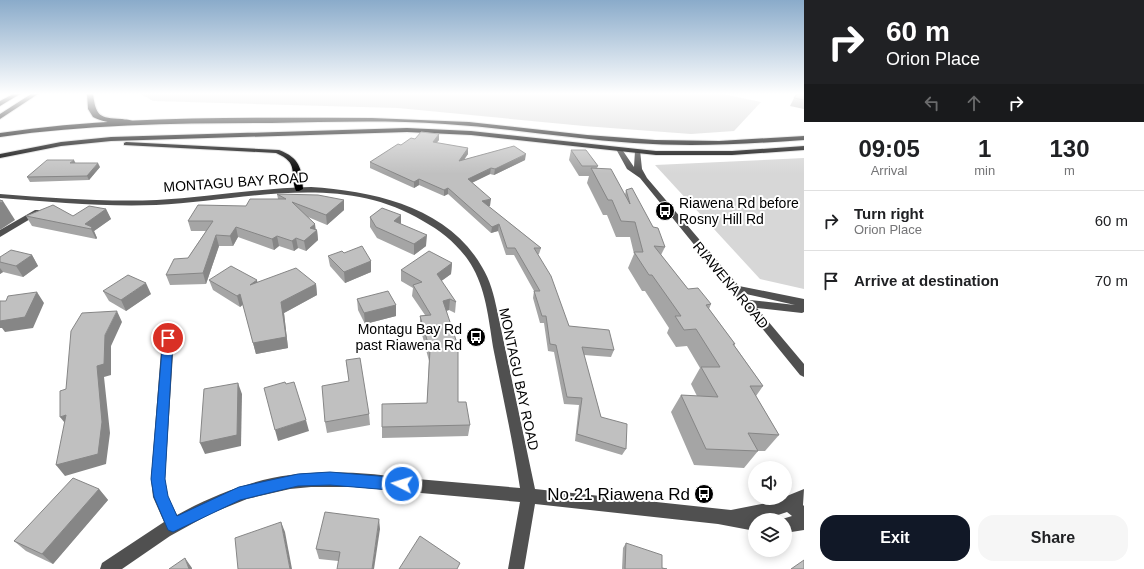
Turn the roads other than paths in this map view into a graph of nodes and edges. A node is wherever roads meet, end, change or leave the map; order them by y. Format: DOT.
graph roads {
  1 [pos="117,121"];
  2 [pos="130,122"];
  3 [pos="504,127"];
  4 [pos="0,135"];
  5 [pos="804,138"];
  6 [pos="781,140"];
  7 [pos="630,148"];
  8 [pos="804,148"];
  9 [pos="619,149"];
  10 [pos="638,151"];
  11 [pos="0,156"];
  12 [pos="0,159"];
  13 [pos="644,179"];
  14 [pos="299,189"];
  15 [pos="0,196"];
  16 [pos="59,200"];
  17 [pos="0,234"];
  18 [pos="736,289"];
  19 [pos="746,303"];
  20 [pos="804,303"];
  21 [pos="804,309"];
  22 [pos="168,338"];
  23 [pos="804,372"];
  24 [pos="528,495"];
  25 [pos="804,496"];
  26 [pos="792,502"];
  27 [pos="786,505"];
  28 [pos="790,505"];
  29 [pos="804,516"];
  30 [pos="720,517"];
  31 [pos="748,522"];
  32 [pos="804,522"];
  33 [pos="792,524"];
  34 [pos="173,525"];
  35 [pos="108,569"];
  36 [pos="516,569"];
  1 -- 2 [label="highway"];
  2 -- 3 [label="main road"];
  2 -- 4 [label="main road"];
  3 -- 6 [label="main road"];
  3 -- 7 [label="main road"];
  5 -- 6 [label="main road"];
  6 -- 7 [label="main road"];
  7 -- 9 [label="main road"];
  7 -- 10 [label="main road"];
  8 -- 10 [label="main road"];
  9 -- 10 [label="main road"];
  9 -- 11 [label="main road"];
  9 -- 13 [label="street, RIAWENA ROAD"];
  10 -- 13 [label="street, RIAWENA ROAD"];
  12 -- 14 [label="main road"];
  13 -- 18 [label="street, RIAWENA ROAD"];
  14 -- 16 [label="street, MONTAGU BAY ROAD"];
  14 -- 24 [label="street, MONTAGU BAY ROAD"];
  15 -- 16 [label="street, MONTAGU BAY ROAD"];
  16 -- 17 [label="street"];
  18 -- 19 [label="street, RIAWENA ROAD"];
  18 -- 20 [label="street"];
  19 -- 21 [label="street"];
  19 -- 23 [label="street, RIAWENA ROAD"];
  22 -- 34 [label="street"];
  24 -- 30 [label="street"];
  24 -- 34 [label="street"];
  24 -- 36 [label="street, MONTAGU BAY ROAD"];
  25 -- 26 [label="street"];
  27 -- 30 [label="street"];
  28 -- 29 [label="street"];
  30 -- 31 [label="street"];
  32 -- 33 [label="street"];
  34 -- 35 [label="street"];
}
